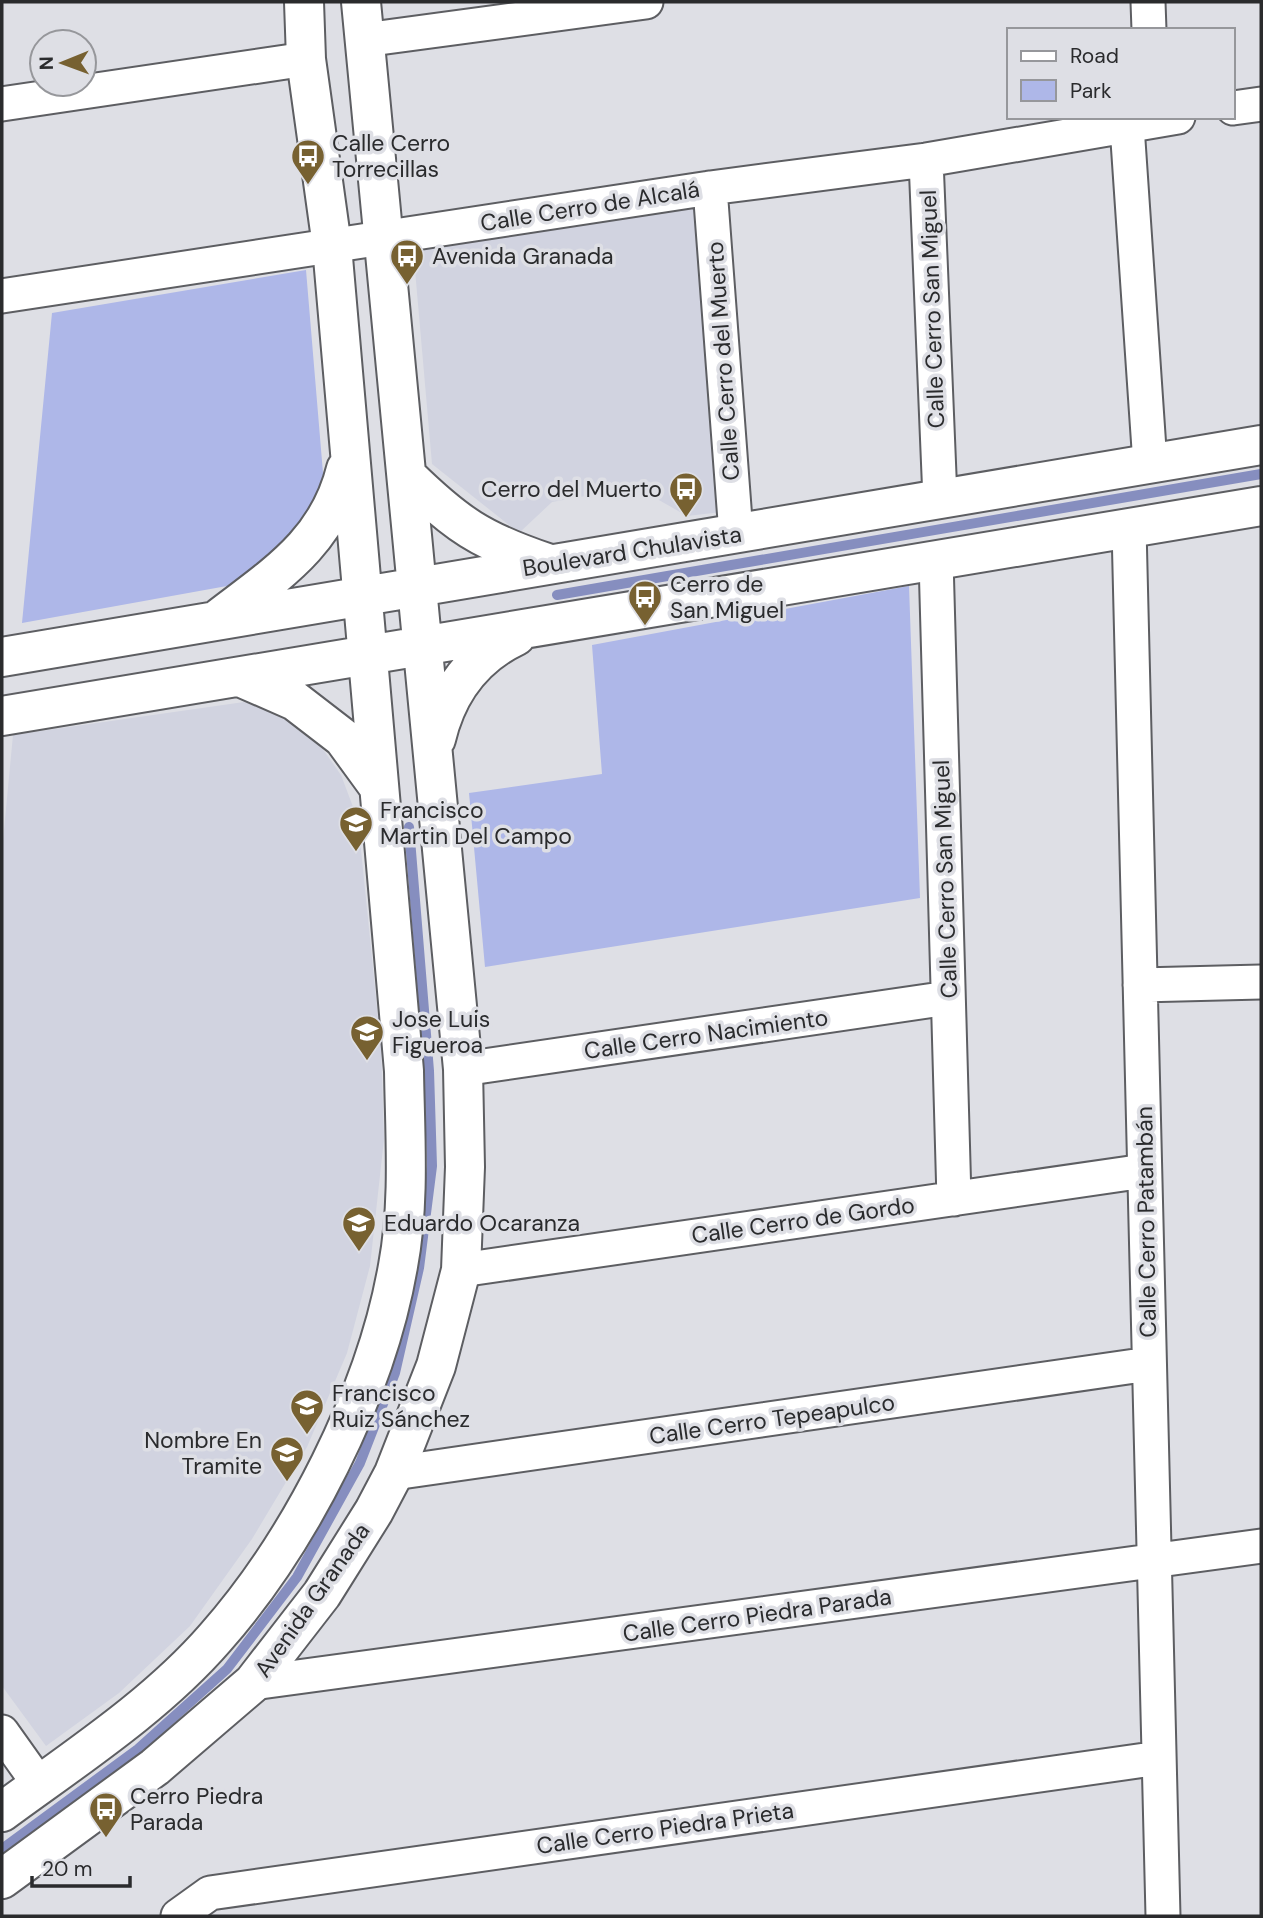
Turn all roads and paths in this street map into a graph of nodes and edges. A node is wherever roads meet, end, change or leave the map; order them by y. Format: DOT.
graph roads {
  1 [pos="304,2"];
  2 [pos="362,2"];
  3 [pos="646,2"];
  4 [pos="1148,2"];
  5 [pos="1149,28"];
  6 [pos="364,40"];
  7 [pos="306,59"];
  8 [pos="2,104"];
  9 [pos="1261,104"];
  10 [pos="1235,108"];
  11 [pos="1152,120"];
  12 [pos="926,160"];
  13 [pos="710,188"];
  14 [pos="385,238"];
  15 [pos="332,246"];
  16 [pos="2,296"];
  17 [pos="1261,445"];
  18 [pos="350,454"];
  19 [pos="1150,464"];
  20 [pos="407,476"];
  21 [pos="940,499"];
  22 [pos="1261,506"];
  23 [pos="1129,528"];
  24 [pos="736,534"];
  25 [pos="936,560"];
  26 [pos="553,564"];
  27 [pos="418,587"];
  28 [pos="362,596"];
  29 [pos="216,621"];
  30 [pos="533,628"];
  31 [pos="424,646"];
  32 [pos="367,655"];
  33 [pos="2,657"];
  34 [pos="240,677"];
  35 [pos="2,716"];
  36 [pos="434,751"];
  37 [pos="379,786"];
  38 [pos="1261,982"];
  39 [pos="1140,985"];
  40 [pos="948,998"];
  41 [pos="463,1069"];
  42 [pos="1144,1171"];
  43 [pos="954,1199"];
  44 [pos="461,1270"];
  45 [pos="1149,1364"];
  46 [pos="394,1473"];
  47 [pos="1261,1546"];
  48 [pos="1154,1560"];
  49 [pos="253,1683"];
  50 [pos="2,1732"];
  51 [pos="1159,1758"];
  52 [pos="39,1784"];
  53 [pos="2,1812"];
  54 [pos="2,1879"];
  55 [pos="178,1916"];
  56 [pos="1163,1916"];
  1 -- 7 [label="main road"];
  2 -- 6 [label="main road, Avenida Granada"];
  3 -- 6 [label="street"];
  4 -- 5 [label="street"];
  6 -- 14 [label="main road, Avenida Granada"];
  7 -- 8 [label="street"];
  7 -- 15 [label="main road"];
  9 -- 10 [label="street"];
  11 -- 12 [label="street, Calle Cerro de Alcalá"];
  11 -- 19 [label="street"];
  12 -- 13 [label="street, Calle Cerro de Alcalá"];
  12 -- 21 [label="street, Calle Cerro San Miguel"];
  13 -- 14 [label="street, Calle Cerro de Alcalá"];
  13 -- 24 [label="street, Calle Cerro del Muerto"];
  14 -- 15 [label="street, Calle Cerro de Alcalá"];
  14 -- 20 [label="main road, Avenida Granada"];
  15 -- 16 [label="street, Calle Cerro de Alcalá"];
  15 -- 18 [label="main road"];
  17 -- 19 [label="main road, Boulevard Chulavista"];
  18 -- 28 [label="main road"];
  18 -- 29 [label="main road"];
  19 -- 21 [label="main road, Boulevard Chulavista"];
  20 -- 26 [label="main road"];
  20 -- 27 [label="main road, Avenida Granada"];
  21 -- 24 [label="main road, Boulevard Chulavista"];
  22 -- 23 [label="main road"];
  23 -- 25 [label="main road"];
  23 -- 39 [label="street, Calle Cerro Patambán"];
  24 -- 26 [label="main road, Boulevard Chulavista"];
  25 -- 30 [label="main road"];
  25 -- 40 [label="street, Calle Cerro San Miguel"];
  26 -- 27 [label="main road, Boulevard Chulavista"];
  27 -- 28 [label="main road, Boulevard Chulavista"];
  27 -- 31 [label="main road, Avenida Granada"];
  28 -- 29 [label="main road, Boulevard Chulavista"];
  28 -- 32 [label="main road"];
  29 -- 33 [label="main road, Boulevard Chulavista"];
  30 -- 31 [label="main road"];
  30 -- 36 [label="main road"];
  31 -- 32 [label="main road"];
  31 -- 36 [label="main road, Avenida Granada"];
  32 -- 34 [label="main road"];
  32 -- 37 [label="main road"];
  34 -- 35 [label="main road"];
  34 -- 37 [label="main road"];
  36 -- 41 [label="main road, Avenida Granada"];
  37 -- 52 [label="main road"];
  38 -- 39 [label="street"];
  39 -- 42 [label="street, Calle Cerro Patambán"];
  40 -- 41 [label="street, Calle Cerro Nacimiento"];
  40 -- 43 [label="street, Calle Cerro San Miguel"];
  41 -- 44 [label="main road, Avenida Granada"];
  42 -- 43 [label="street, Calle Cerro de Gordo"];
  42 -- 45 [label="street, Calle Cerro Patambán"];
  43 -- 44 [label="street, Calle Cerro de Gordo"];
  44 -- 46 [label="main road, Avenida Granada"];
  45 -- 46 [label="street, Calle Cerro Tepeapulco"];
  45 -- 48 [label="street, Calle Cerro Patambán"];
  46 -- 49 [label="main road, Avenida Granada"];
  47 -- 48 [label="street, Calle Cerro Piedra Parada"];
  48 -- 49 [label="street, Calle Cerro Piedra Parada"];
  48 -- 51 [label="street, Calle Cerro Patambán"];
  49 -- 54 [label="main road, Avenida Granada"];
  50 -- 52 [label="street"];
  51 -- 55 [label="street, Calle Cerro Piedra Prieta"];
  51 -- 56 [label="street, Calle Cerro Patambán"];
  52 -- 53 [label="main road"];
}
